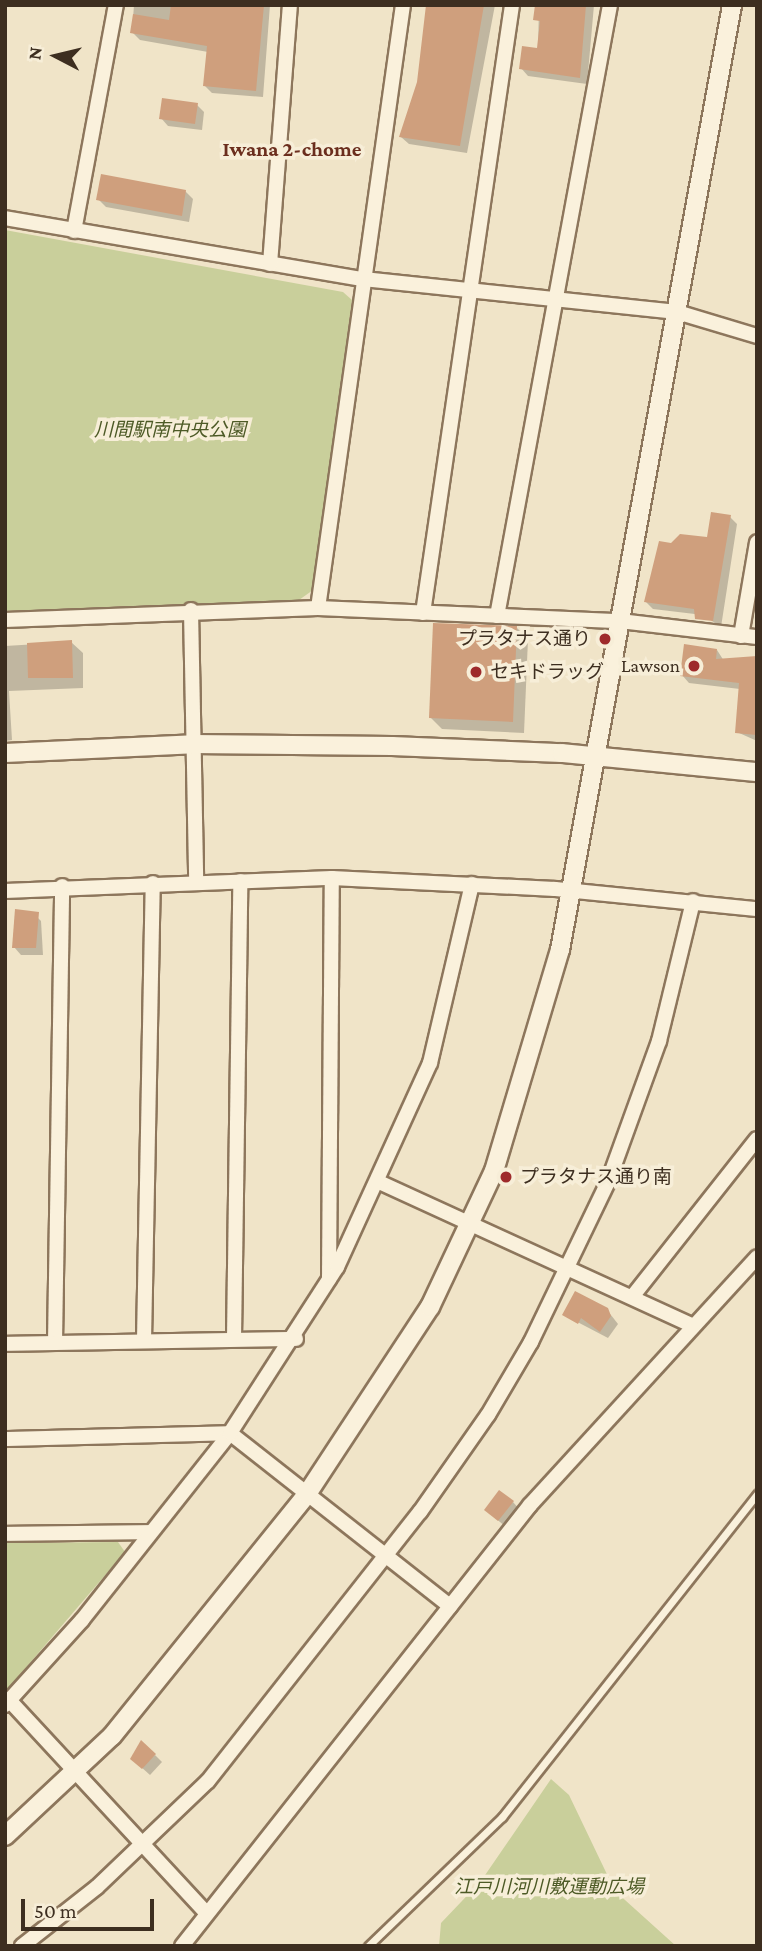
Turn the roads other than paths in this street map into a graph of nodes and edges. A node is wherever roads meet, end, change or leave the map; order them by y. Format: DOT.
graph roads {
  1 [pos="116,5"];
  2 [pos="290,5"];
  3 [pos="403,5"];
  4 [pos="512,5"];
  5 [pos="610,5"];
  6 [pos="732,5"];
  7 [pos="5,218"];
  8 [pos="74,231"];
  9 [pos="270,264"];
  10 [pos="363,279"];
  11 [pos="468,289"];
  12 [pos="557,299"];
  13 [pos="677,312"];
  14 [pos="757,336"];
  15 [pos="757,542"];
  16 [pos="318,608"];
  17 [pos="191,610"];
  18 [pos="423,613"];
  19 [pos="497,617"];
  20 [pos="5,620"];
  21 [pos="620,621"];
  22 [pos="741,636"];
  23 [pos="757,637"];
  24 [pos="193,744"];
  25 [pos="5,753"];
  26 [pos="596,755"];
  27 [pos="757,772"];
  28 [pos="332,878"];
  29 [pos="196,880"];
  30 [pos="240,881"];
  31 [pos="153,883"];
  32 [pos="472,884"];
  33 [pos="62,886"];
  34 [pos="570,890"];
  35 [pos="5,891"];
  36 [pos="693,901"];
  37 [pos="757,909"];
  38 [pos="757,1139"];
  39 [pos="379,1182"];
  40 [pos="471,1225"];
  41 [pos="757,1257"];
  42 [pos="568,1269"];
  43 [pos="329,1280"];
  44 [pos="632,1297"];
  45 [pos="693,1326"];
  46 [pos="234,1338"];
  47 [pos="296,1339"];
  48 [pos="144,1340"];
  49 [pos="55,1343"];
  50 [pos="5,1344"];
  51 [pos="230,1433"];
  52 [pos="5,1439"];
  53 [pos="757,1493"];
  54 [pos="307,1494"];
  55 [pos="150,1532"];
  56 [pos="5,1534"];
  57 [pos="385,1555"];
  58 [pos="450,1606"];
  59 [pos="7,1703"];
  60 [pos="78,1772"];
  61 [pos="5,1836"];
  62 [pos="144,1845"];
  63 [pos="206,1913"];
  64 [pos="22,1946"];
  65 [pos="182,1946"];
  66 [pos="368,1946"];
  1 -- 8 [label="street"];
  2 -- 9 [label="street"];
  3 -- 10 [label="street"];
  4 -- 11 [label="street"];
  5 -- 12 [label="street"];
  6 -- 13 [label="street"];
  7 -- 8 [label="street"];
  8 -- 9 [label="street"];
  9 -- 10 [label="street"];
  10 -- 11 [label="street"];
  10 -- 16 [label="street"];
  11 -- 12 [label="street"];
  11 -- 18 [label="street"];
  12 -- 13 [label="street"];
  12 -- 19 [label="street"];
  13 -- 14 [label="street"];
  13 -- 21 [label="street"];
  15 -- 22 [label="street"];
  16 -- 17 [label="street"];
  16 -- 18 [label="street"];
  17 -- 20 [label="street"];
  17 -- 24 [label="street"];
  18 -- 19 [label="street"];
  19 -- 21 [label="street"];
  21 -- 22 [label="street"];
  21 -- 26 [label="street"];
  22 -- 23 [label="street"];
  24 -- 25 [label="street"];
  24 -- 26 [label="street"];
  24 -- 29 [label="street"];
  26 -- 27 [label="street"];
  26 -- 34 [label="street"];
  28 -- 30 [label="street"];
  28 -- 32 [label="street"];
  28 -- 43 [label="street"];
  29 -- 30 [label="street"];
  29 -- 31 [label="street"];
  30 -- 46 [label="street"];
  31 -- 33 [label="street"];
  31 -- 48 [label="street"];
  32 -- 34 [label="street"];
  32 -- 39 [label="street"];
  33 -- 35 [label="street"];
  33 -- 49 [label="street"];
  34 -- 36 [label="street"];
  34 -- 40 [label="street"];
  36 -- 37 [label="street"];
  36 -- 42 [label="street"];
  38 -- 44 [label="street"];
  39 -- 40 [label="street"];
  39 -- 43 [label="street"];
  40 -- 42 [label="street"];
  40 -- 54 [label="street"];
  41 -- 45 [label="street"];
  42 -- 44 [label="street"];
  42 -- 57 [label="street"];
  43 -- 47 [label="street"];
  44 -- 45 [label="street"];
  45 -- 58 [label="street"];
  46 -- 47 [label="street"];
  46 -- 48 [label="street"];
  47 -- 51 [label="street"];
  48 -- 49 [label="street"];
  49 -- 50 [label="street"];
  51 -- 52 [label="street"];
  51 -- 54 [label="street"];
  51 -- 55 [label="street"];
  53 -- 66 [label="lane"];
  54 -- 57 [label="street"];
  54 -- 60 [label="street"];
  55 -- 56 [label="street"];
  55 -- 59 [label="street"];
  57 -- 58 [label="street"];
  57 -- 62 [label="street"];
  58 -- 63 [label="street"];
  59 -- 60 [label="street"];
  60 -- 61 [label="street"];
  60 -- 62 [label="street"];
  62 -- 63 [label="street"];
  62 -- 64 [label="street"];
  63 -- 65 [label="street"];
}
